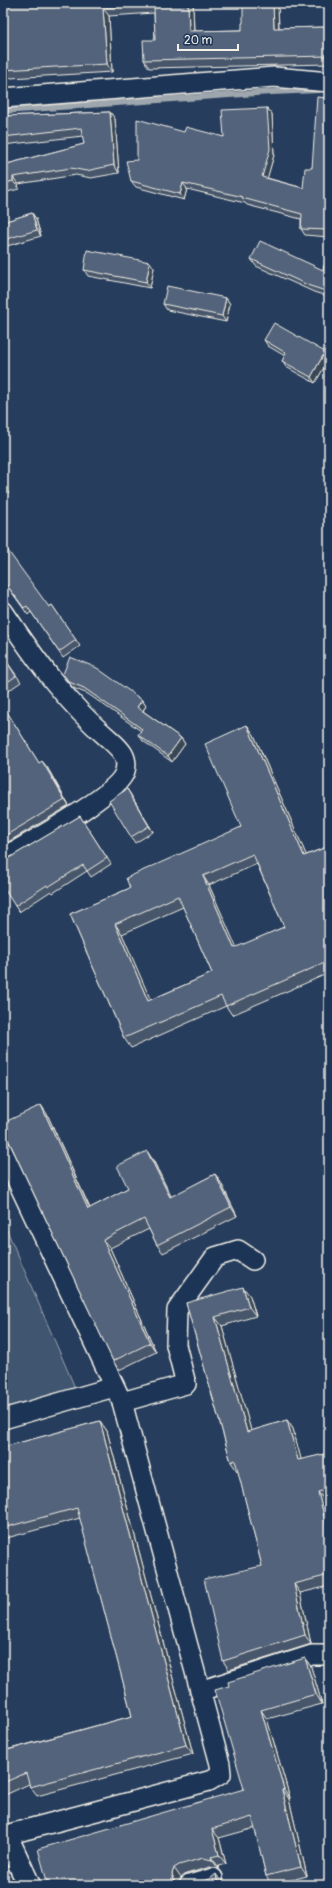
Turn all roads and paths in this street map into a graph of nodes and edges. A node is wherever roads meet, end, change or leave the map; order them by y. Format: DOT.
graph roads {
  1 [pos="329,82"];
  2 [pos="3,98"];
  3 [pos="3,611"];
  4 [pos="3,858"];
  5 [pos="3,1151"];
  6 [pos="253,1260"];
  7 [pos="118,1395"];
  8 [pos="3,1419"];
  9 [pos="329,1655"];
  10 [pos="200,1690"];
  11 [pos="4,1836"];
  12 [pos="213,1878"];
  13 [pos="29,1885"];
  14 [pos="189,1885"];
  1 -- 2 [label="street"];
  3 -- 4 [label="street"];
  5 -- 7 [label="street"];
  6 -- 7 [label="street"];
  7 -- 8 [label="street"];
  7 -- 10 [label="street"];
  9 -- 10 [label="street"];
  10 -- 11 [label="street"];
  11 -- 13 [label="street"];
  12 -- 14 [label="street"];
}
